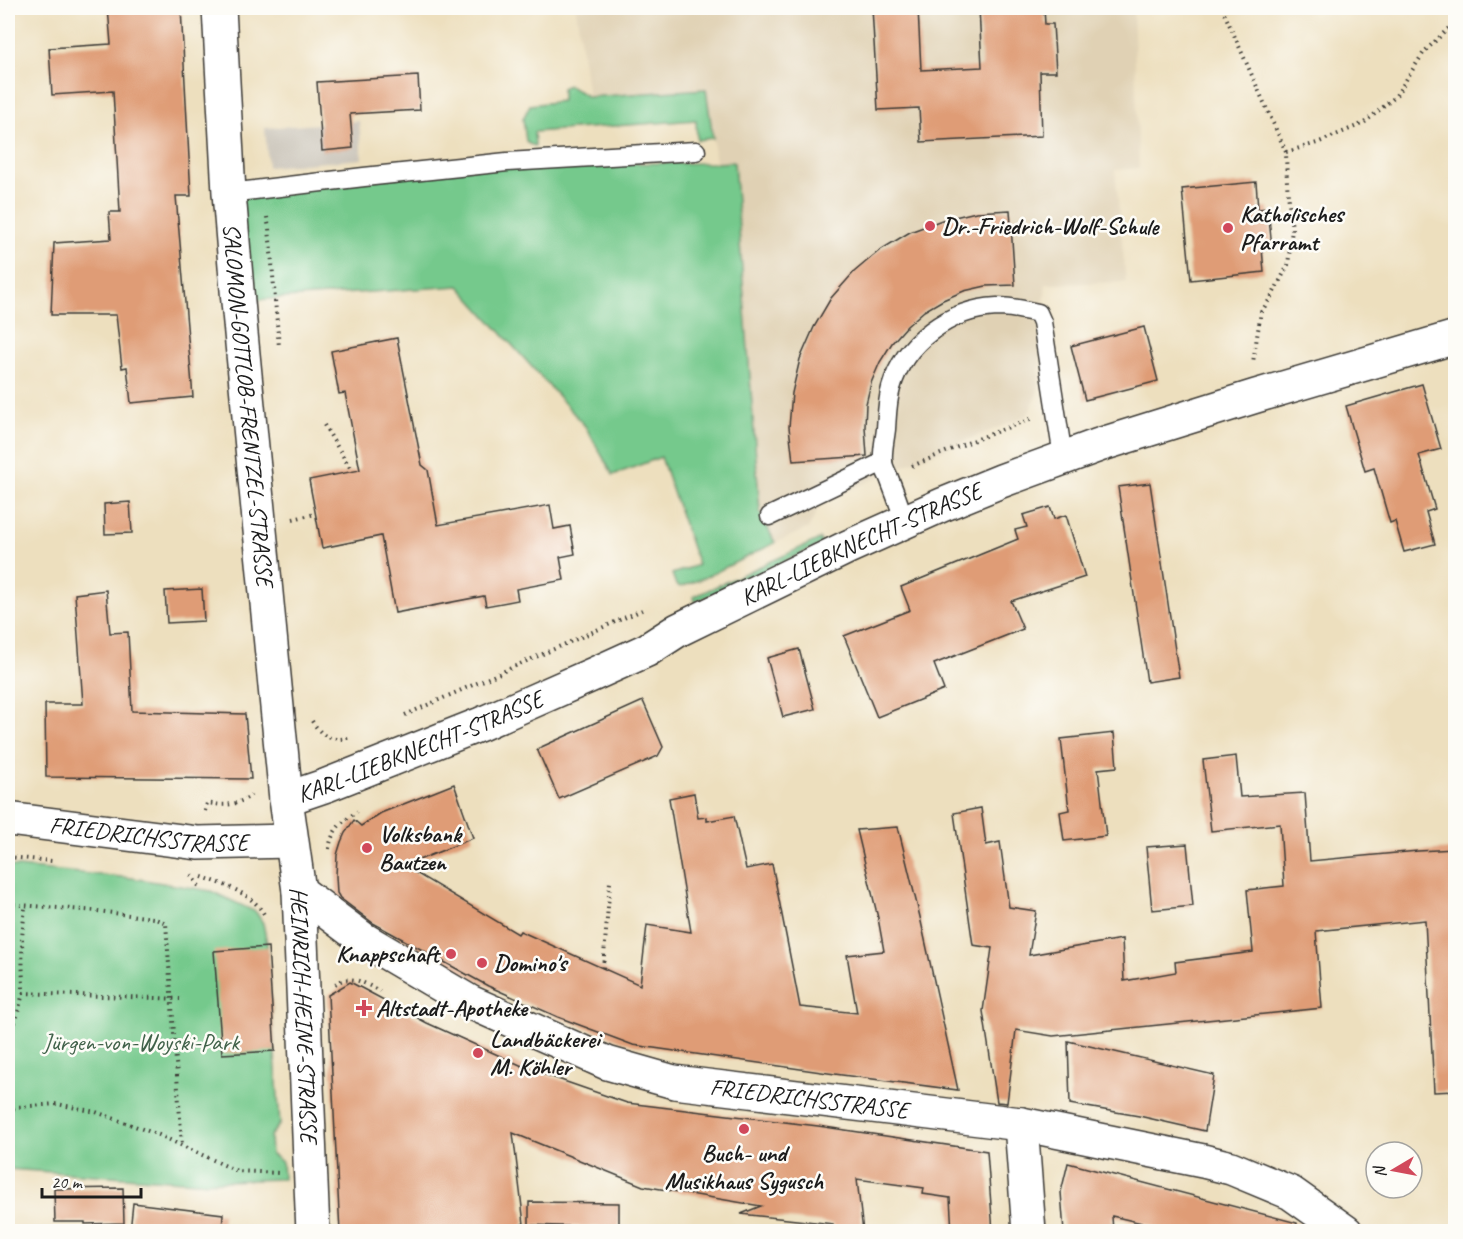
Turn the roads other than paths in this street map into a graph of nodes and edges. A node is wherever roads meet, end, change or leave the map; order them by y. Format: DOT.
graph roads {
  1 [pos="219,8"];
  2 [pos="696,151"];
  3 [pos="229,193"];
  4 [pos="1455,337"];
  5 [pos="1063,457"];
  6 [pos="883,462"];
  7 [pos="770,516"];
  8 [pos="905,522"];
  9 [pos="286,799"];
  10 [pos="8,819"];
  11 [pos="291,841"];
  12 [pos="298,891"];
  13 [pos="1021,1124"];
  14 [pos="313,1232"];
  15 [pos="1029,1232"];
  16 [pos="1346,1232"];
  1 -- 3 [label="street, SALOMON-GOTTLOB-FRENTZEL-STRASSE"];
  2 -- 3 [label="lane"];
  3 -- 9 [label="street, SALOMON-GOTTLOB-FRENTZEL-STRASSE"];
  4 -- 5 [label="street, KARL-LIEBKNECHT-STRASSE"];
  5 -- 6 [label="lane"];
  5 -- 8 [label="street, KARL-LIEBKNECHT-STRASSE"];
  6 -- 7 [label="lane"];
  6 -- 8 [label="lane"];
  8 -- 9 [label="street, KARL-LIEBKNECHT-STRASSE"];
  9 -- 11 [label="street, HEINRICH-HEINE-STRASSE"];
  10 -- 11 [label="street, FRIEDRICHSSTRASSE"];
  11 -- 12 [label="street, HEINRICH-HEINE-STRASSE"];
  12 -- 13 [label="street, FRIEDRICHSSTRASSE"];
  12 -- 14 [label="street, HEINRICH-HEINE-STRASSE"];
  13 -- 15 [label="street"];
  13 -- 16 [label="street, FRIEDRICHSSTRASSE"];
}
